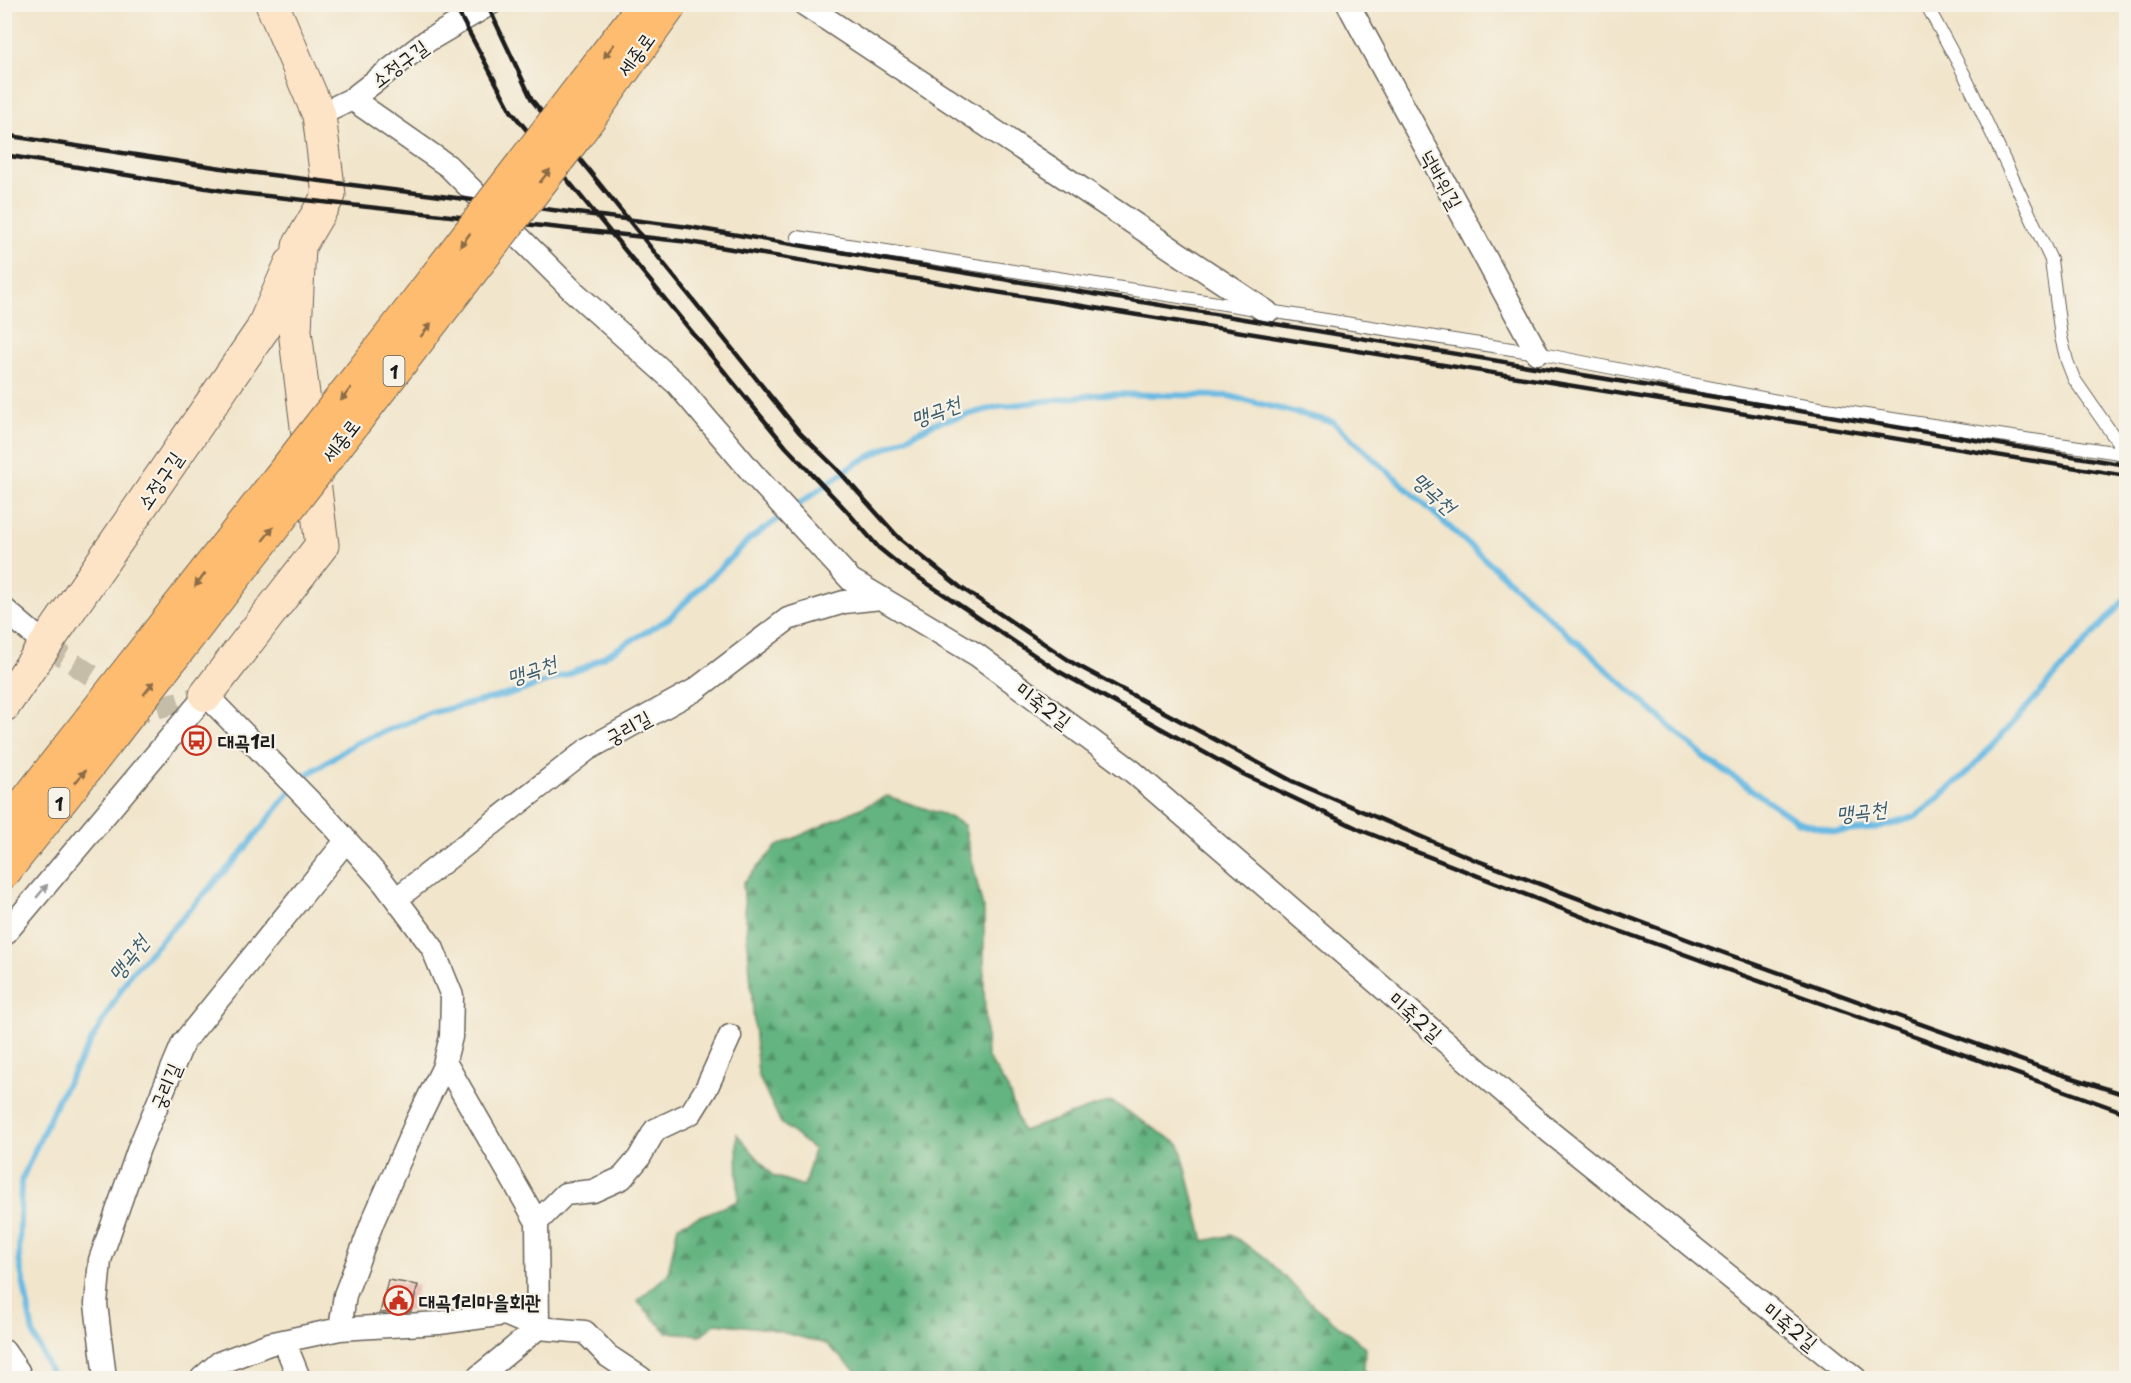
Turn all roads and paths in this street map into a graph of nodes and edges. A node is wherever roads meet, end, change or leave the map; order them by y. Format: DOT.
graph roads {
  1 [pos="272,4"];
  2 [pos="490,4"];
  3 [pos="644,4"];
  4 [pos="671,4"];
  5 [pos="804,4"];
  6 [pos="1348,4"];
  7 [pos="1926,4"];
  8 [pos="352,99"];
  9 [pos="319,115"];
  10 [pos="796,237"];
  11 [pos="299,246"];
  12 [pos="1267,312"];
  13 [pos="1537,353"];
  14 [pos="2126,454"];
  15 [pos="881,598"];
  16 [pos="4,609"];
  17 [pos="46,645"];
  18 [pos="206,695"];
  19 [pos="4,705"];
  20 [pos="101,727"];
  21 [pos="4,830"];
  22 [pos="346,840"];
  23 [pos="4,872"];
  24 [pos="396,899"];
  25 [pos="4,936"];
  26 [pos="730,1036"];
  27 [pos="445,1062"];
  28 [pos="537,1222"];
  29 [pos="538,1328"];
  30 [pos="340,1329"];
  31 [pos="284,1341"];
  32 [pos="4,1352"];
  33 [pos="21,1378"];
  34 [pos="105,1378"];
  35 [pos="202,1378"];
  36 [pos="299,1378"];
  37 [pos="477,1378"];
  38 [pos="641,1378"];
  39 [pos="1855,1378"];
  1 -- 9 [label="street"];
  2 -- 8 [label="street, 소정구길"];
  3 -- 20 [label="main road, 세종로 / 1, one-way, bridge"];
  20 -- 4 [label="main road, 세종로 / 1, one-way, bridge"];
  5 -- 12 [label="street"];
  6 -- 13 [label="street, 넉바위길"];
  7 -- 14 [label="lane"];
  8 -- 9 [label="street, 소정구길"];
  8 -- 15 [label="street, 미죽2길"];
  9 -- 11 [label="street, 소정구길"];
  10 -- 12 [label="lane"];
  11 -- 17 [label="street, 소정구길"];
  11 -- 18 [label="street"];
  12 -- 13 [label="lane"];
  13 -- 14 [label="lane"];
  15 -- 24 [label="street, 궁리길"];
  15 -- 39 [label="street, 미죽2길"];
  16 -- 17 [label="street"];
  17 -- 19 [label="street, 소정구길"];
  18 -- 22 [label="street"];
  25 -- 18 [label="street, one-way"];
  20 -- 21 [label="main road, 세종로 / 1"];
  23 -- 20 [label="main road, 세종로 / 1, one-way"];
  22 -- 24 [label="street"];
  22 -- 34 [label="street, 궁리길"];
  24 -- 27 [label="street"];
  26 -- 28 [label="street"];
  27 -- 28 [label="street"];
  27 -- 30 [label="street"];
  28 -- 29 [label="street"];
  29 -- 30 [label="street"];
  29 -- 37 [label="street"];
  29 -- 38 [label="street"];
  30 -- 31 [label="street"];
  31 -- 35 [label="street"];
  31 -- 36 [label="street"];
  32 -- 33 [label="street"];
}
